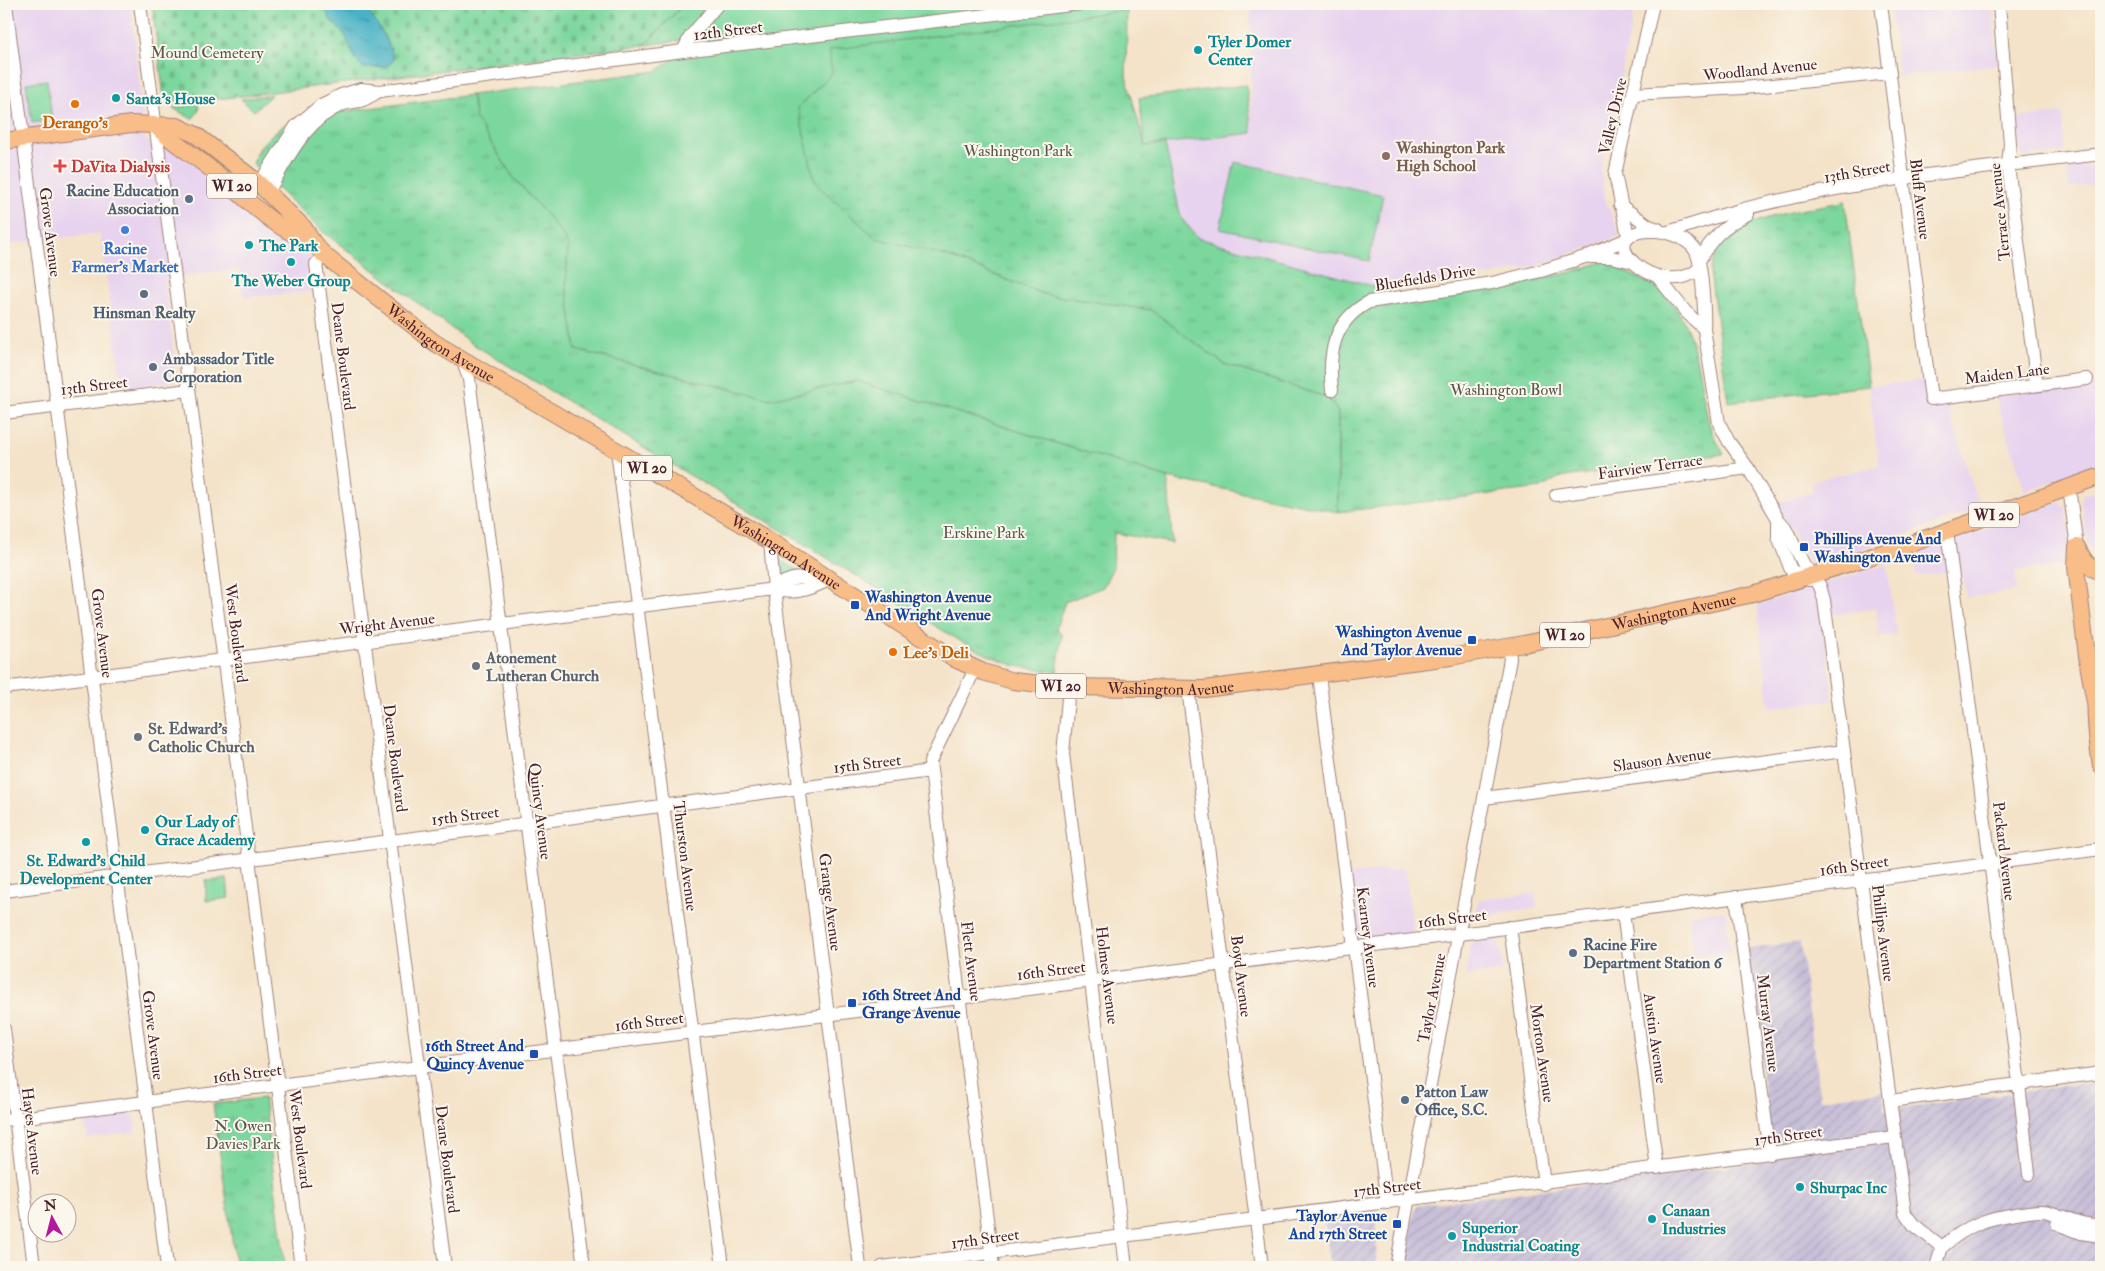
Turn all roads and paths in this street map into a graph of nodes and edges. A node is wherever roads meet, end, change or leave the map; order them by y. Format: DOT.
graph roads {
  1 [pos="6,4"];
  2 [pos="140,4"];
  3 [pos="718,4"];
  4 [pos="1080,4"];
  5 [pos="1653,4"];
  6 [pos="1882,4"];
  7 [pos="1999,4"];
  8 [pos="684,52"];
  9 [pos="1890,73"];
  10 [pos="380,91"];
  11 [pos="1634,94"];
  12 [pos="155,124"];
  13 [pos="23,138"];
  14 [pos="4,141"];
  15 [pos="2101,154"];
  16 [pos="2008,166"];
  17 [pos="212,169"];
  18 [pos="1902,179"];
  19 [pos="256,181"];
  20 [pos="268,192"];
  21 [pos="1620,205"];
  22 [pos="1768,205"];
  23 [pos="1665,232"];
  24 [pos="1626,238"];
  25 [pos="312,241"];
  26 [pos="324,255"];
  27 [pos="1585,257"];
  28 [pos="1632,262"];
  29 [pos="1699,265"];
  30 [pos="1657,276"];
  31 [pos="1704,329"];
  32 [pos="462,359"];
  33 [pos="2087,379"];
  34 [pos="2037,385"];
  35 [pos="189,390"];
  36 [pos="1332,390"];
  37 [pos="1930,399"];
  38 [pos="57,406"];
  39 [pos="4,413"];
  40 [pos="617,450"];
  41 [pos="1748,468"];
  42 [pos="2101,476"];
  43 [pos="2069,488"];
  44 [pos="1556,495"];
  45 [pos="1947,531"];
  46 [pos="770,541"];
  47 [pos="2077,547"];
  48 [pos="2101,572"];
  49 [pos="831,579"];
  50 [pos="1813,580"];
  51 [pos="774,589"];
  52 [pos="637,606"];
  53 [pos="501,624"];
  54 [pos="364,642"];
  55 [pos="1509,646"];
  56 [pos="224,660"];
  57 [pos="2101,666"];
  58 [pos="975,669"];
  59 [pos="1319,675"];
  60 [pos="92,677"];
  61 [pos="1069,687"];
  62 [pos="4,688"];
  63 [pos="1188,689"];
  64 [pos="2096,708"];
  65 [pos="1844,751"];
  66 [pos="2101,766"];
  67 [pos="931,772"];
  68 [pos="800,789"];
  69 [pos="1484,798"];
  70 [pos="663,806"];
  71 [pos="527,824"];
  72 [pos="390,841"];
  73 [pos="2101,849"];
  74 [pos="249,860"];
  75 [pos="1990,864"];
  76 [pos="117,877"];
  77 [pos="1861,881"];
  78 [pos="4,891"];
  79 [pos="1736,897"];
  80 [pos="1623,912"];
  81 [pos="1510,927"];
  82 [pos="1459,934"];
  83 [pos="1354,947"];
  84 [pos="1224,964"];
  85 [pos="1092,981"];
  86 [pos="960,998"];
  87 [pos="829,1014"];
  88 [pos="4,1029"];
  89 [pos="692,1032"];
  90 [pos="556,1049"];
  91 [pos="419,1067"];
  92 [pos="2101,1073"];
  93 [pos="2019,1084"];
  94 [pos="278,1085"];
  95 [pos="1890,1101"];
  96 [pos="146,1102"];
  97 [pos="10,1120"];
  98 [pos="1894,1137"];
  99 [pos="1770,1154"];
  100 [pos="1657,1168"];
  101 [pos="2029,1174"];
  102 [pos="1544,1184"];
  103 [pos="1409,1201"];
  104 [pos="1387,1203"];
  105 [pos="2024,1213"];
  106 [pos="1255,1220"];
  107 [pos="2101,1224"];
  108 [pos="1122,1236"];
  109 [pos="2101,1236"];
  110 [pos="1942,1247"];
  111 [pos="991,1253"];
  112 [pos="34,1267"];
  113 [pos="167,1267"];
  114 [pos="301,1267"];
  115 [pos="445,1267"];
  116 [pos="584,1267"];
  117 [pos="723,1267"];
  118 [pos="860,1267"];
  119 [pos="882,1267"];
  120 [pos="993,1267"];
  121 [pos="1126,1267"];
  122 [pos="1262,1267"];
  123 [pos="1396,1267"];
  124 [pos="1936,1267"];
  1 -- 13 [label="street, Grove Avenue"];
  2 -- 12 [label="street, West Boulevard"];
  3 -- 8 [label="street"];
  4 -- 8 [label="street, 12th Street"];
  5 -- 11 [label="street, Valley Drive"];
  6 -- 9 [label="street, Bluff Avenue"];
  7 -- 16 [label="street, Terrace Avenue"];
  8 -- 10 [label="street, 12th Street"];
  9 -- 11 [label="street, Woodland Avenue"];
  9 -- 18 [label="street, Bluff Avenue"];
  10 -- 19 [label="street, 12th Street"];
  10 -- 20 [label="street, 12th Street"];
  11 -- 21 [label="street, Valley Drive"];
  12 -- 13 [label="main road, Washington Avenue / WI 20"];
  12 -- 17 [label="main road, Washington Avenue / WI 20"];
  12 -- 19 [label="main road, Washington Avenue / WI 20"];
  12 -- 35 [label="street, West Boulevard"];
  13 -- 14 [label="main road, Washington Avenue / WI 20"];
  13 -- 38 [label="street, Grove Avenue"];
  15 -- 16 [label="street, 13th Street"];
  16 -- 18 [label="street, 13th Street"];
  16 -- 34 [label="street, Terrace Avenue"];
  17 -- 20 [label="main road"];
  17 -- 25 [label="main road, Washington Avenue / WI 20"];
  18 -- 22 [label="street, 13th Street"];
  18 -- 37 [label="street, Bluff Avenue"];
  19 -- 20 [label="main road, Washington Avenue / WI 20"];
  20 -- 25 [label="main road, Washington Avenue / WI 20"];
  21 -- 23 [label="street"];
  21 -- 24 [label="street, Valley Drive"];
  22 -- 23 [label="street, 13th Street"];
  22 -- 29 [label="street, 13th Street"];
  23 -- 24 [label="street, 13th Street"];
  23 -- 29 [label="street"];
  24 -- 27 [label="street, Bluefields Drive"];
  24 -- 28 [label="street, Valley Drive"];
  25 -- 26 [label="main road, Washington Avenue / WI 20"];
  26 -- 32 [label="main road, Washington Avenue / WI 20"];
  26 -- 54 [label="street, Deane Boulevard"];
  27 -- 28 [label="street, Bluefields Drive"];
  27 -- 36 [label="street, Bluefields Drive"];
  28 -- 30 [label="street, Bluefields Drive"];
  29 -- 30 [label="street"];
  29 -- 31 [label="street"];
  30 -- 31 [label="street"];
  31 -- 41 [label="street"];
  32 -- 40 [label="main road, Washington Avenue / WI 20"];
  32 -- 53 [label="street, Quincy Avenue"];
  33 -- 34 [label="street, Maiden Lane"];
  34 -- 37 [label="street, Maiden Lane"];
  35 -- 38 [label="street, 13th Street"];
  35 -- 56 [label="street, West Boulevard"];
  38 -- 39 [label="street, 13th Street"];
  38 -- 60 [label="street, Grove Avenue"];
  40 -- 46 [label="main road, Washington Avenue / WI 20"];
  40 -- 52 [label="street, Thurston Avenue"];
  41 -- 44 [label="street, Fairview Terrace"];
  41 -- 50 [label="street"];
  42 -- 43 [label="main road, Washington Avenue / WI 20"];
  43 -- 45 [label="main road, Washington Avenue / WI 20"];
  43 -- 47 [label="street"];
  45 -- 50 [label="main road, Washington Avenue / WI 20"];
  45 -- 75 [label="street, Packard Avenue"];
  46 -- 49 [label="main road, Washington Avenue / WI 20"];
  46 -- 51 [label="street, Grange Avenue"];
  47 -- 48 [label="main road"];
  47 -- 64 [label="main road"];
  49 -- 51 [label="street, Wright Avenue"];
  49 -- 58 [label="main road, Washington Avenue / WI 20"];
  50 -- 55 [label="main road, Washington Avenue / WI 20"];
  50 -- 65 [label="street, Phillips Avenue"];
  51 -- 52 [label="street, Wright Avenue"];
  51 -- 68 [label="street, Grange Avenue"];
  52 -- 53 [label="street, Wright Avenue"];
  52 -- 70 [label="street, Thurston Avenue"];
  53 -- 54 [label="street, Wright Avenue"];
  53 -- 71 [label="street, Quincy Avenue"];
  54 -- 56 [label="street, Wright Avenue"];
  54 -- 72 [label="street, Deane Boulevard"];
  55 -- 59 [label="main road, Washington Avenue / WI 20"];
  55 -- 69 [label="street, Taylor Avenue"];
  56 -- 60 [label="street, Wright Avenue"];
  56 -- 74 [label="street, West Boulevard"];
  57 -- 64 [label="main road"];
  58 -- 61 [label="main road, Washington Avenue / WI 20"];
  58 -- 67 [label="street, Flett Avenue"];
  59 -- 63 [label="main road, Washington Avenue / WI 20"];
  59 -- 83 [label="street, Kearney Avenue"];
  60 -- 62 [label="street, Wright Avenue"];
  60 -- 76 [label="street, Grove Avenue"];
  61 -- 63 [label="main road, Washington Avenue / WI 20"];
  61 -- 85 [label="street, Holmes Avenue"];
  63 -- 84 [label="street, Boyd Avenue"];
  64 -- 66 [label="main road"];
  65 -- 69 [label="street, Slauson Avenue"];
  65 -- 77 [label="street, Phillips Avenue"];
  67 -- 68 [label="street, 15th Street"];
  67 -- 86 [label="street, Flett Avenue"];
  68 -- 70 [label="street, 15th Street"];
  68 -- 87 [label="street, Grange Avenue"];
  69 -- 82 [label="street, Taylor Avenue"];
  70 -- 71 [label="street, 15th Street"];
  70 -- 89 [label="street, Thurston Avenue"];
  71 -- 72 [label="street, 15th Street"];
  71 -- 90 [label="street, Quincy Avenue"];
  72 -- 74 [label="street, 15th Street"];
  72 -- 91 [label="street, Deane Boulevard"];
  73 -- 75 [label="street, 16th Street"];
  74 -- 76 [label="street, 15th Street"];
  74 -- 94 [label="street, West Boulevard"];
  75 -- 77 [label="street, 16th Street"];
  75 -- 93 [label="street, Packard Avenue"];
  76 -- 78 [label="street, 15th Street"];
  76 -- 96 [label="street, Grove Avenue"];
  77 -- 79 [label="street, 16th Street"];
  77 -- 95 [label="street, Phillips Avenue"];
  79 -- 80 [label="street, 16th Street"];
  79 -- 99 [label="street, Murray Avenue"];
  80 -- 81 [label="street, 16th Street"];
  80 -- 100 [label="street, Austin Avenue"];
  81 -- 82 [label="street, 16th Street"];
  81 -- 102 [label="street, Morton Avenue"];
  82 -- 83 [label="street, 16th Street"];
  82 -- 103 [label="street, Taylor Avenue"];
  83 -- 84 [label="street, 16th Street"];
  83 -- 104 [label="street, Kearney Avenue"];
  84 -- 85 [label="street, 16th Street"];
  84 -- 106 [label="street, Boyd Avenue"];
  85 -- 86 [label="street, 16th Street"];
  85 -- 108 [label="street, Holmes Avenue"];
  86 -- 87 [label="street, 16th Street"];
  86 -- 111 [label="street, Flett Avenue"];
  87 -- 89 [label="street, 16th Street"];
  87 -- 118 [label="street, Grange Avenue"];
  88 -- 97 [label="street, Hayes Avenue"];
  89 -- 90 [label="street, 16th Street"];
  89 -- 117 [label="street, Thurston Avenue"];
  90 -- 91 [label="street, 16th Street"];
  90 -- 116 [label="street, Quincy Avenue"];
  91 -- 94 [label="street, 16th Street"];
  91 -- 115 [label="street, Deane Boulevard"];
  92 -- 93 [label="street"];
  93 -- 95 [label="street"];
  93 -- 101 [label="street, Packard Avenue"];
  94 -- 96 [label="street, 16th Street"];
  94 -- 114 [label="street, West Boulevard"];
  95 -- 98 [label="street, Phillips Avenue"];
  96 -- 97 [label="street, 16th Street"];
  96 -- 113 [label="street, Grove Avenue"];
  97 -- 112 [label="street, Hayes Avenue"];
  98 -- 99 [label="street, 17th Street"];
  98 -- 110 [label="street, Phillips Avenue"];
  99 -- 100 [label="street, 17th Street"];
  100 -- 102 [label="street, 17th Street"];
  102 -- 103 [label="street, 17th Street"];
  103 -- 104 [label="street, 17th Street"];
  103 -- 123 [label="street, Taylor Avenue"];
  104 -- 106 [label="street, 17th Street"];
  105 -- 107 [label="street"];
  105 -- 109 [label="street"];
  105 -- 110 [label="street"];
  106 -- 108 [label="street, 17th Street"];
  106 -- 122 [label="street, Boyd Avenue"];
  108 -- 111 [label="street, 17th Street"];
  108 -- 121 [label="street, Holmes Avenue"];
  110 -- 124 [label="street"];
  111 -- 119 [label="street, 17th Street"];
  111 -- 120 [label="street, Flett Avenue"];
}
